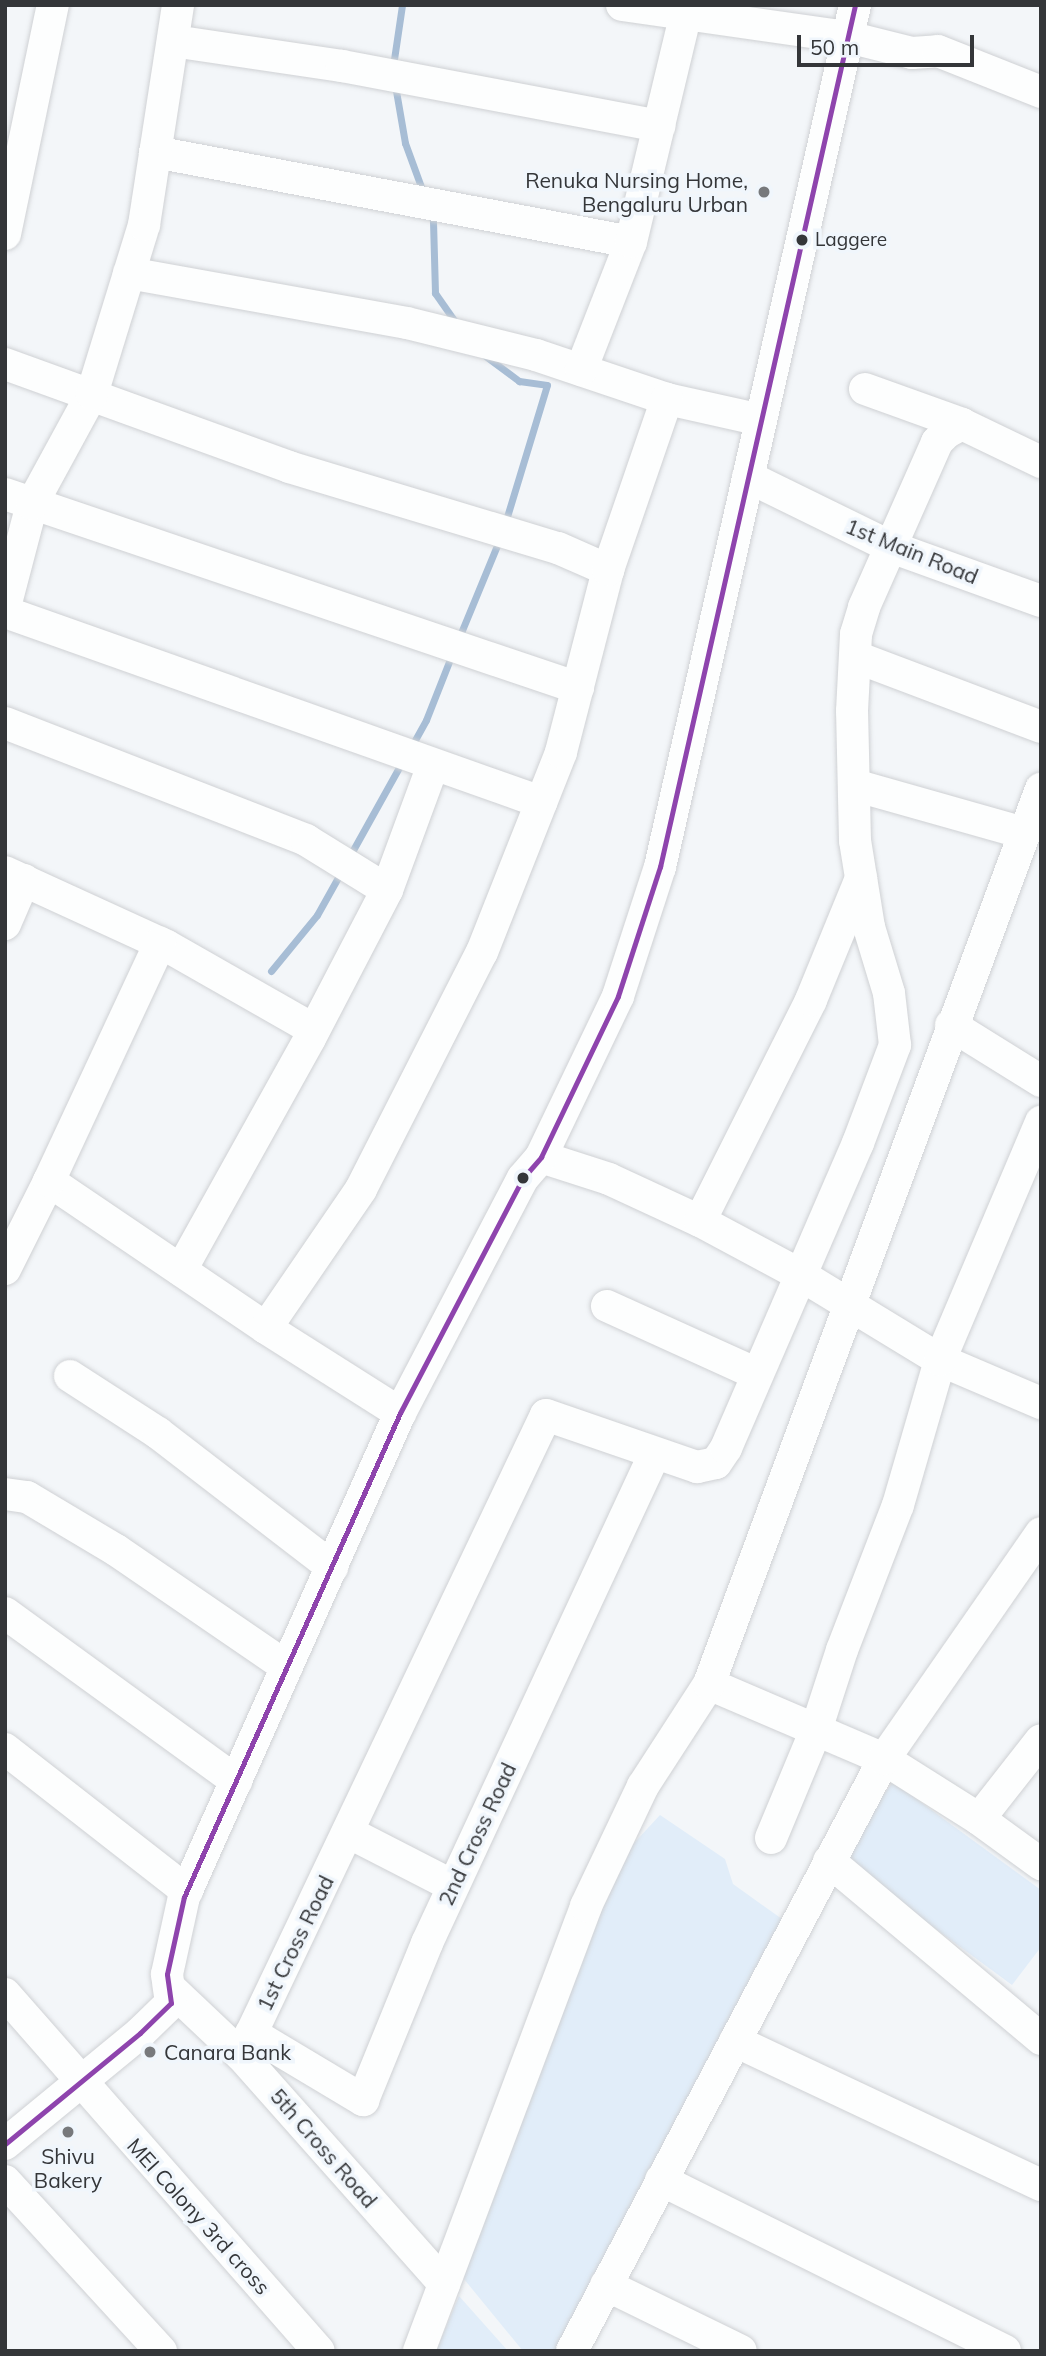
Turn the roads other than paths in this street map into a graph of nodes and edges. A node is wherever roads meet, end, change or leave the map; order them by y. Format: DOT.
graph roads {
  1 [pos="53,5"];
  2 [pos="178,5"];
  3 [pos="622,5"];
  4 [pos="856,5"];
  5 [pos="686,11"];
  6 [pos="848,37"];
  7 [pos="173,41"];
  8 [pos="1041,92"];
  9 [pos="659,126"];
  10 [pos="155,152"];
  11 [pos="5,234"];
  12 [pos="631,242"];
  13 [pos="129,273"];
  14 [pos="5,364"];
  15 [pos="581,370"];
  16 [pos="865,389"];
  17 [pos="92,394"];
  18 [pos="667,399"];
  19 [pos="761,420"];
  20 [pos="962,424"];
  21 [pos="1041,462"];
  22 [pos="748,477"];
  23 [pos="19,499"];
  24 [pos="891,547"];
  25 [pos="608,570"];
  26 [pos="1041,600"];
  27 [pos="5,607"];
  28 [pos="5,612"];
  29 [pos="856,657"];
  30 [pos="578,688"];
  31 [pos="5,723"];
  32 [pos="1041,727"];
  33 [pos="433,765"];
  34 [pos="854,786"];
  35 [pos="1041,789"];
  36 [pos="541,802"];
  37 [pos="1024,833"];
  38 [pos="15,876"];
  39 [pos="861,878"];
  40 [pos="387,890"];
  41 [pos="5,925"];
  42 [pos="159,943"];
  43 [pos="951,1026"];
  44 [pos="314,1030"];
  45 [pos="1041,1081"];
  46 [pos="1041,1122"];
  47 [pos="541,1157"];
  48 [pos="50,1181"];
  49 [pos="700,1221"];
  50 [pos="5,1269"];
  51 [pos="181,1270"];
  52 [pos="799,1274"];
  53 [pos="850,1303"];
  54 [pos="607,1306"];
  55 [pos="266,1328"];
  56 [pos="940,1360"];
  57 [pos="757,1374"];
  58 [pos="70,1376"];
  59 [pos="1040,1399"];
  60 [pos="400,1413"];
  61 [pos="655,1453"];
  62 [pos="5,1494"];
  63 [pos="1041,1533"];
  64 [pos="332,1567"];
  65 [pos="5,1613"];
  66 [pos="287,1667"];
  67 [pos="709,1684"];
  68 [pos="816,1730"];
  69 [pos="1041,1740"];
  70 [pos="5,1749"];
  71 [pos="884,1759"];
  72 [pos="236,1781"];
  73 [pos="979,1819"];
  74 [pos="348,1832"];
  75 [pos="771,1838"];
  76 [pos="829,1861"];
  77 [pos="1041,1864"];
  78 [pos="453,1886"];
  79 [pos="187,1891"];
  80 [pos="169,1987"];
  81 [pos="5,1994"];
  82 [pos="1041,2039"];
  83 [pos="735,2041"];
  84 [pos="246,2044"];
  85 [pos="79,2082"];
  86 [pos="5,2144"];
  87 [pos="661,2180"];
  88 [pos="5,2181"];
  89 [pos="1041,2185"];
  90 [pos="444,2284"];
  91 [pos="606,2285"];
  92 [pos="161,2351"];
  93 [pos="319,2351"];
  94 [pos="419,2351"];
  95 [pos="572,2351"];
  96 [pos="741,2351"];
  97 [pos="1005,2351"];
  1 -- 11 [label="street"];
  2 -- 7 [label="street"];
  3 -- 5 [label="street"];
  4 -- 6 [label="street"];
  5 -- 6 [label="street"];
  5 -- 9 [label="street"];
  6 -- 8 [label="street"];
  6 -- 19 [label="street"];
  7 -- 9 [label="street"];
  7 -- 10 [label="street"];
  9 -- 12 [label="street"];
  10 -- 12 [label="street"];
  10 -- 13 [label="street"];
  12 -- 15 [label="street"];
  13 -- 15 [label="street"];
  13 -- 17 [label="street"];
  14 -- 17 [label="street"];
  15 -- 18 [label="street"];
  16 -- 20 [label="street"];
  17 -- 23 [label="street"];
  17 -- 25 [label="street"];
  18 -- 19 [label="street"];
  18 -- 25 [label="street"];
  19 -- 22 [label="street"];
  20 -- 21 [label="street"];
  20 -- 24 [label="street"];
  22 -- 24 [label="street, 1st Main Road"];
  22 -- 47 [label="street"];
  23 -- 27 [label="street"];
  23 -- 30 [label="street"];
  24 -- 26 [label="street, 1st Main Road"];
  24 -- 29 [label="street"];
  25 -- 30 [label="street"];
  28 -- 33 [label="street"];
  29 -- 32 [label="street"];
  29 -- 34 [label="street"];
  30 -- 36 [label="street"];
  31 -- 40 [label="street"];
  33 -- 36 [label="street"];
  33 -- 40 [label="street"];
  34 -- 37 [label="street"];
  34 -- 39 [label="street"];
  35 -- 37 [label="street"];
  36 -- 55 [label="street"];
  37 -- 43 [label="street"];
  38 -- 41 [label="street"];
  38 -- 42 [label="street"];
  39 -- 49 [label="street"];
  39 -- 52 [label="street"];
  40 -- 44 [label="street"];
  42 -- 44 [label="street"];
  42 -- 48 [label="street"];
  43 -- 45 [label="street"];
  43 -- 53 [label="street"];
  44 -- 51 [label="street"];
  46 -- 56 [label="street"];
  47 -- 49 [label="street"];
  47 -- 60 [label="street"];
  48 -- 50 [label="street"];
  48 -- 51 [label="street"];
  49 -- 52 [label="street"];
  51 -- 55 [label="street"];
  52 -- 53 [label="street"];
  52 -- 57 [label="street"];
  53 -- 56 [label="street"];
  53 -- 67 [label="street"];
  54 -- 57 [label="street"];
  55 -- 60 [label="street"];
  56 -- 59 [label="street"];
  56 -- 68 [label="street"];
  57 -- 61 [label="street"];
  58 -- 64 [label="street"];
  60 -- 64 [label="street"];
  61 -- 74 [label="street, 1st Cross Road"];
  61 -- 78 [label="street, 2nd Cross Road"];
  62 -- 66 [label="street"];
  63 -- 71 [label="street"];
  64 -- 66 [label="street"];
  65 -- 72 [label="street"];
  66 -- 72 [label="street"];
  67 -- 68 [label="street"];
  67 -- 90 [label="street"];
  68 -- 71 [label="street"];
  68 -- 75 [label="street"];
  69 -- 73 [label="street"];
  70 -- 79 [label="street"];
  71 -- 73 [label="street"];
  71 -- 76 [label="street"];
  72 -- 79 [label="street"];
  73 -- 77 [label="street"];
  74 -- 78 [label="street"];
  74 -- 84 [label="street, 1st Cross Road"];
  76 -- 82 [label="street"];
  76 -- 83 [label="street"];
  78 -- 84 [label="street, 2nd Cross Road"];
  79 -- 80 [label="street"];
  80 -- 84 [label="street, 5th Cross Road"];
  80 -- 85 [label="street"];
  81 -- 85 [label="street, MEI Colony 3rd cross"];
  83 -- 87 [label="street"];
  83 -- 89 [label="street"];
  84 -- 90 [label="street, 5th Cross Road"];
  85 -- 86 [label="street"];
  85 -- 93 [label="street, MEI Colony 3rd cross"];
  87 -- 91 [label="street"];
  87 -- 97 [label="street"];
  88 -- 92 [label="street"];
  90 -- 94 [label="street"];
  91 -- 95 [label="street"];
  91 -- 96 [label="street"];
}
